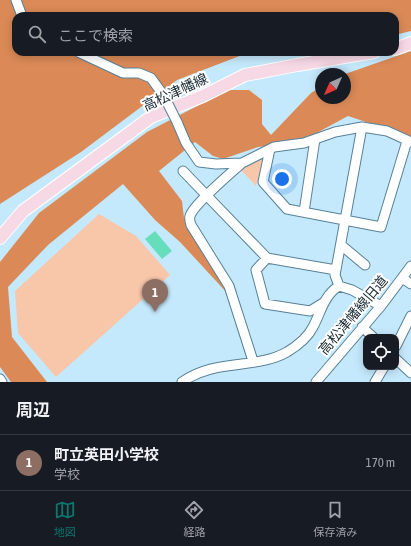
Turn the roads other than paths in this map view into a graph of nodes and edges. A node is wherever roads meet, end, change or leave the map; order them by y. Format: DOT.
graph roads {
  1 [pos="16,0"];
  2 [pos="20,12"];
  3 [pos="411,43"];
  4 [pos="399,47"];
  5 [pos="87,56"];
  6 [pos="350,56"];
  7 [pos="362,127"];
  8 [pos="315,139"];
  9 [pos="409,141"];
  10 [pos="270,149"];
  11 [pos="242,163"];
  12 [pos="183,171"];
  13 [pos="207,195"];
  14 [pos="304,212"];
  15 [pos="346,219"];
  16 [pos="0,238"];
  17 [pos="341,245"];
  18 [pos="267,258"];
  19 [pos="365,265"];
  20 [pos="411,266"];
  21 [pos="336,270"];
  22 [pos="402,278"];
  23 [pos="411,284"];
  24 [pos="339,286"];
  25 [pos="323,303"];
  26 [pos="381,306"];
  27 [pos="411,316"];
  28 [pos="362,326"];
  29 [pos="370,334"];
  30 [pos="399,340"];
  31 [pos="253,361"];
  32 [pos="399,362"];
  33 [pos="382,370"];
  34 [pos="411,374"];
  35 [pos="0,380"];
  36 [pos="184,381"];
  37 [pos="2,382"];
  38 [pos="316,382"];
  39 [pos="375,382"];
  1 -- 2 [label="street"];
  3 -- 4 [label="main road"];
  5 -- 11 [label="street, bridge"];
  6 -- 16 [label="main road, 高松津幡線"];
  7 -- 8 [label="street"];
  7 -- 9 [label="street"];
  7 -- 15 [label="street"];
  8 -- 10 [label="street"];
  8 -- 14 [label="street"];
  9 -- 15 [label="street"];
  10 -- 11 [label="street"];
  10 -- 14 [label="street"];
  11 -- 13 [label="street"];
  12 -- 13 [label="street"];
  13 -- 18 [label="street"];
  13 -- 31 [label="street"];
  14 -- 15 [label="street"];
  15 -- 17 [label="street"];
  17 -- 19 [label="street"];
  17 -- 21 [label="street"];
  18 -- 21 [label="street"];
  18 -- 25 [label="street"];
  20 -- 22 [label="street, 高松津幡線旧道"];
  21 -- 24 [label="street"];
  22 -- 23 [label="street"];
  22 -- 26 [label="street, 高松津幡線旧道"];
  24 -- 25 [label="street"];
  24 -- 26 [label="street"];
  25 -- 31 [label="street"];
  26 -- 28 [label="street, 高松津幡線旧道"];
  27 -- 30 [label="street"];
  28 -- 29 [label="street"];
  28 -- 38 [label="street, 高松津幡線旧道"];
  31 -- 36 [label="street"];
  32 -- 34 [label="street"];
  33 -- 39 [label="street"];
  35 -- 37 [label="street"];
}
